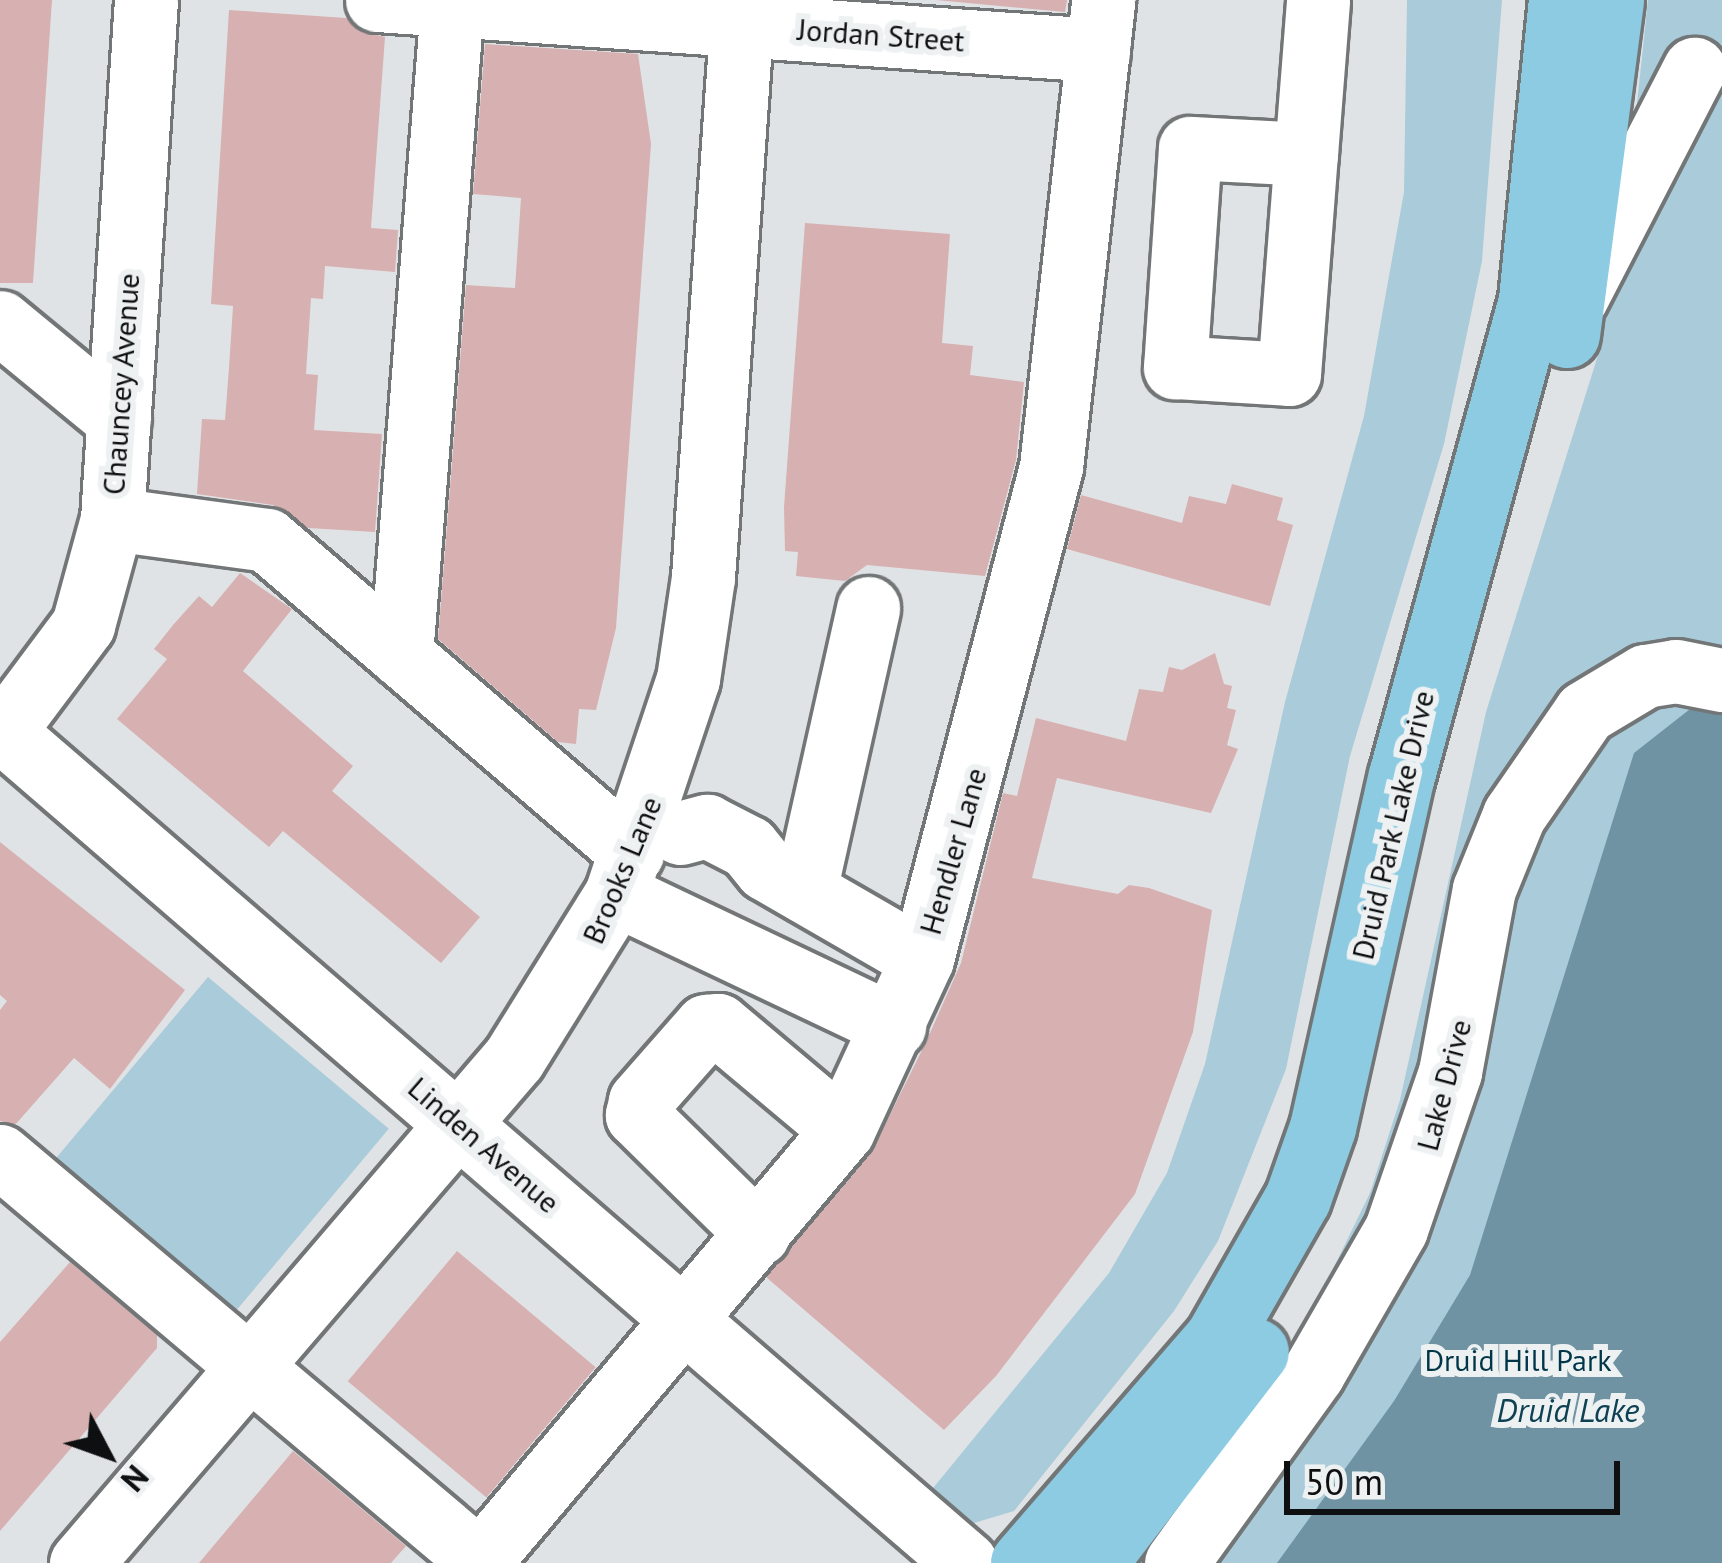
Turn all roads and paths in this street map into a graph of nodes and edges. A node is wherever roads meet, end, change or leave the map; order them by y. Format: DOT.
graph roads {
  1 [pos="146,0"];
  2 [pos="377,0"];
  3 [pos="1318,0"];
  4 [pos="1562,0"];
  5 [pos="1611,0"];
  6 [pos="452,5"];
  7 [pos="742,13"];
  8 [pos="1100,25"];
  9 [pos="1694,69"];
  10 [pos="1306,154"];
  11 [pos="1085,172"];
  12 [pos="1188,176"];
  13 [pos="1575,300"];
  14 [pos="0,322"];
  15 [pos="118,420"];
  16 [pos="112,520"];
  17 [pos="868,608"];
  18 [pos="401,655"];
  19 [pos="1722,680"];
  20 [pos="1,733"];
  21 [pos="644,850"];
  22 [pos="786,880"];
  23 [pos="922,959"];
  24 [pos="894,1026"];
  25 [pos="457,1120"];
  26 [pos="843,1130"];
  27 [pos="7,1175"];
  28 [pos="758,1234"];
  29 [pos="689,1322"];
  30 [pos="249,1366"];
  31 [pos="479,1562"];
  32 [pos="81,1563"];
  33 [pos="965,1563"];
  34 [pos="1024,1563"];
  35 [pos="1094,1563"];
  36 [pos="1176,1563"];
  1 -- 15 [label="street, Chauncey Avenue"];
  2 -- 6 [label="street, Jordan Street"];
  3 -- 10 [label="street"];
  4 -- 34 [label="main road, Druid Park Lake Drive"];
  5 -- 13 [label="main road, Druid Park Lake Drive"];
  6 -- 7 [label="street, Jordan Street"];
  6 -- 18 [label="street"];
  7 -- 8 [label="street, Jordan Street"];
  7 -- 21 [label="street, Brooks Lane"];
  8 -- 11 [label="street, Hendler Lane"];
  9 -- 13 [label="street"];
  10 -- 12 [label="street"];
  10 -- 12 [label="street"];
  11 -- 12 [label="street"];
  11 -- 23 [label="street, Hendler Lane"];
  13 -- 35 [label="main road, Druid Park Lake Drive"];
  14 -- 15 [label="street"];
  15 -- 16 [label="street, Chauncey Avenue"];
  16 -- 18 [label="street"];
  16 -- 20 [label="street, Chauncey Avenue"];
  17 -- 22 [label="street"];
  18 -- 21 [label="street"];
  19 -- 36 [label="street, Lake Drive"];
  20 -- 25 [label="street, Linden Avenue"];
  21 -- 22 [label="street"];
  21 -- 24 [label="street"];
  21 -- 25 [label="street, Brooks Lane"];
  22 -- 23 [label="street"];
  23 -- 24 [label="street, Hendler Lane"];
  24 -- 26 [label="street, Hendler Lane"];
  25 -- 29 [label="street, Linden Avenue"];
  25 -- 30 [label="street, Brooks Lane"];
  26 -- 28 [label="street, Hendler Lane"];
  26 -- 28 [label="street"];
  27 -- 30 [label="street"];
  28 -- 29 [label="street, Hendler Lane"];
  29 -- 31 [label="street, Hendler Lane"];
  29 -- 33 [label="street, Linden Avenue"];
  30 -- 31 [label="street"];
  30 -- 32 [label="street, Brooks Lane"];
}
